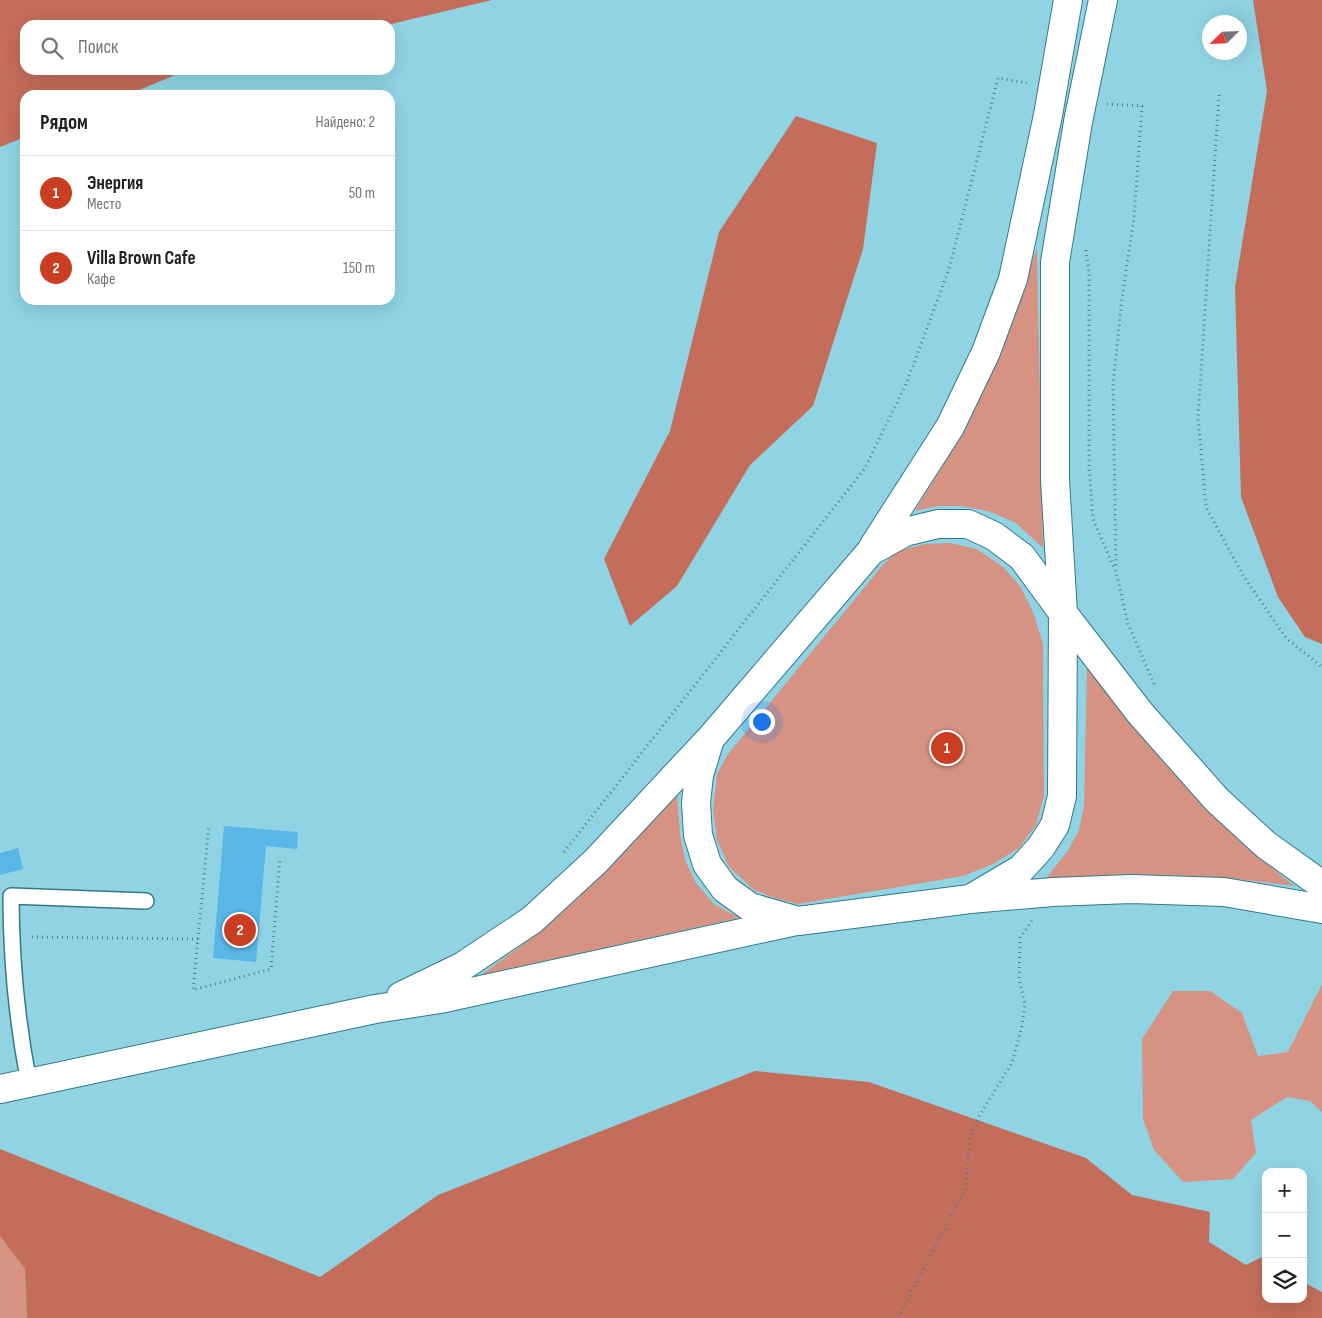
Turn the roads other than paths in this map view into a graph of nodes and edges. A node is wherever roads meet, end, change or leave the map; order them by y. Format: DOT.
graph roads {
  1 [pos="1067,5"];
  2 [pos="1101,8"];
  3 [pos="871,551"];
  4 [pos="1063,613"];
  5 [pos="710,739"];
  6 [pos="1322,885"];
  7 [pos="970,900"];
  8 [pos="146,901"];
  9 [pos="1322,909"];
  10 [pos="798,921"];
  11 [pos="375,1009"];
  12 [pos="29,1083"];
  13 [pos="0,1089"];
  1 -- 3 [label="street"];
  2 -- 4 [label="street"];
  3 -- 4 [label="street"];
  3 -- 5 [label="street"];
  4 -- 6 [label="street"];
  4 -- 7 [label="street"];
  5 -- 10 [label="street"];
  5 -- 11 [label="street"];
  7 -- 9 [label="street"];
  7 -- 10 [label="street"];
  8 -- 12 [label="lane"];
  10 -- 11 [label="street"];
  11 -- 12 [label="street"];
  12 -- 13 [label="street"];
}
